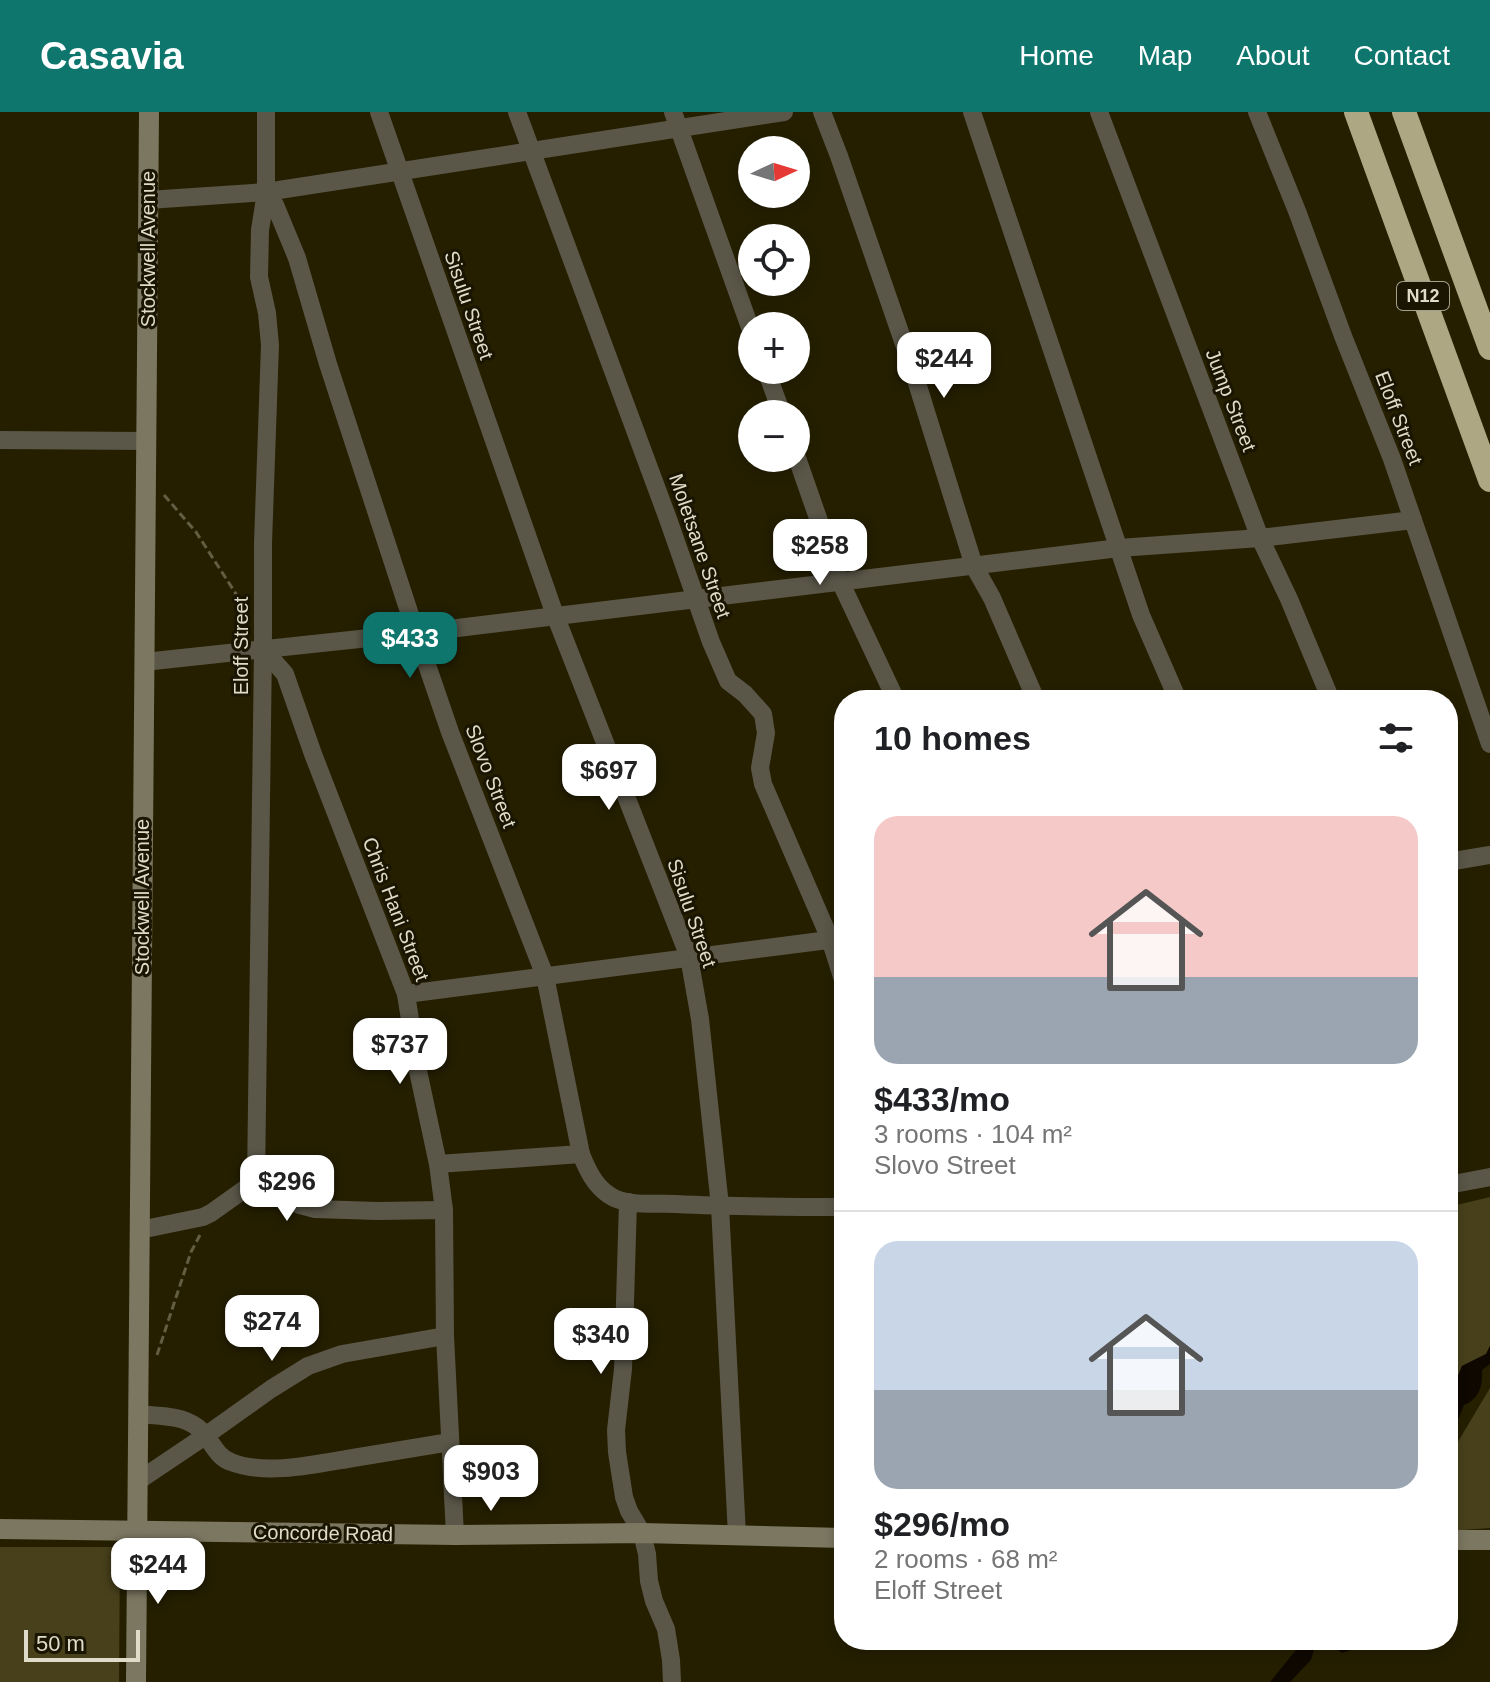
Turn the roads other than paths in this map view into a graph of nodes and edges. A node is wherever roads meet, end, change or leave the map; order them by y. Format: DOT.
graph roads {
  1 [pos="149,112"];
  2 [pos="266,112"];
  3 [pos="379,112"];
  4 [pos="517,112"];
  5 [pos="784,112"];
  6 [pos="822,112"];
  7 [pos="972,112"];
  8 [pos="1099,112"];
  9 [pos="1257,112"];
  10 [pos="1356,112"];
  11 [pos="1404,112"];
  12 [pos="675,121"];
  13 [pos="530,150"];
  14 [pos="398,172"];
  15 [pos="266,192"];
  16 [pos="148,200"];
  17 [pos="744,312"];
  18 [pos="1490,348"];
  19 [pos="0,440"];
  20 [pos="146,441"];
  21 [pos="802,472"];
  22 [pos="1490,480"];
  23 [pos="1413,520"];
  24 [pos="1260,538"];
  25 [pos="1119,548"];
  26 [pos="974,566"];
  27 [pos="840,581"];
  28 [pos="696,598"];
  29 [pos="555,615"];
  30 [pos="416,633"];
  31 [pos="263,649"];
  32 [pos="144,662"];
  33 [pos="891,690"];
  34 [pos="1032,690"];
  35 [pos="1174,690"];
  36 [pos="1327,690"];
  37 [pos="1490,744"];
  38 [pos="1490,855"];
  39 [pos="1458,860"];
  40 [pos="834,932"];
  41 [pos="834,938"];
  42 [pos="689,957"];
  43 [pos="545,976"];
  44 [pos="406,994"];
  45 [pos="581,1154"];
  46 [pos="438,1164"];
  47 [pos="1490,1177"];
  48 [pos="256,1181"];
  49 [pos="1458,1183"];
  50 [pos="628,1202"];
  51 [pos="720,1206"];
  52 [pos="834,1207"];
  53 [pos="444,1210"];
  54 [pos="140,1230"];
  55 [pos="445,1336"];
  56 [pos="138,1414"];
  57 [pos="205,1436"];
  58 [pos="450,1442"];
  59 [pos="138,1481"];
  60 [pos="0,1529"];
  61 [pos="137,1530"];
  62 [pos="642,1533"];
  63 [pos="455,1535"];
  64 [pos="737,1535"];
  65 [pos="834,1538"];
  66 [pos="1458,1540"];
  67 [pos="1490,1540"];
  68 [pos="136,1682"];
  69 [pos="672,1682"];
  1 -- 16 [label="street, Stockwell Avenue"];
  2 -- 15 [label="street, Eloff Street"];
  3 -- 14 [label="street, Sisulu Street"];
  4 -- 13 [label="street, Moletsane Street"];
  5 -- 12 [label="street"];
  6 -- 26 [label="street"];
  7 -- 25 [label="street"];
  8 -- 24 [label="street, Jump Street"];
  9 -- 23 [label="street, Eloff Street"];
  10 -- 22 [label="highway, N12"];
  11 -- 18 [label="highway, N12"];
  12 -- 13 [label="street"];
  12 -- 17 [label="street"];
  13 -- 14 [label="street"];
  13 -- 28 [label="street, Moletsane Street"];
  14 -- 15 [label="street"];
  14 -- 29 [label="street, Sisulu Street"];
  15 -- 16 [label="street"];
  15 -- 30 [label="street, Slovo Street"];
  15 -- 31 [label="street, Eloff Street"];
  16 -- 20 [label="street, Stockwell Avenue"];
  19 -- 20 [label="street"];
  20 -- 32 [label="street, Stockwell Avenue"];
  21 -- 27 [label="street"];
  23 -- 24 [label="street"];
  23 -- 37 [label="street, Eloff Street"];
  24 -- 25 [label="street"];
  24 -- 36 [label="street, Jump Street"];
  25 -- 26 [label="street"];
  25 -- 35 [label="street"];
  26 -- 27 [label="street"];
  26 -- 34 [label="street"];
  27 -- 28 [label="street"];
  27 -- 33 [label="street"];
  28 -- 29 [label="street"];
  28 -- 40 [label="street, Moletsane Street"];
  29 -- 30 [label="street"];
  29 -- 42 [label="street, Sisulu Street"];
  30 -- 31 [label="street"];
  30 -- 43 [label="street, Slovo Street"];
  31 -- 32 [label="street"];
  31 -- 44 [label="street, Chris Hani Street"];
  31 -- 48 [label="street, Eloff Street"];
  32 -- 54 [label="street, Stockwell Avenue"];
  38 -- 39 [label="street"];
  41 -- 42 [label="street"];
  42 -- 43 [label="street"];
  42 -- 51 [label="street, Sisulu Street"];
  43 -- 44 [label="street"];
  43 -- 45 [label="street, Slovo Street"];
  44 -- 46 [label="street, Chris Hani Street"];
  45 -- 46 [label="street"];
  45 -- 50 [label="street"];
  46 -- 53 [label="street, Chris Hani Street"];
  47 -- 49 [label="street"];
  48 -- 53 [label="street"];
  48 -- 54 [label="street"];
  50 -- 51 [label="street"];
  50 -- 62 [label="street"];
  51 -- 52 [label="street"];
  51 -- 64 [label="street, Sisulu Street"];
  53 -- 55 [label="street, Chris Hani Street"];
  54 -- 56 [label="street, Stockwell Avenue"];
  55 -- 57 [label="street"];
  55 -- 58 [label="street, Chris Hani Street"];
  56 -- 57 [label="street"];
  56 -- 59 [label="street, Stockwell Avenue"];
  57 -- 58 [label="street"];
  57 -- 59 [label="street"];
  58 -- 63 [label="street, Chris Hani Street"];
  59 -- 61 [label="street, Stockwell Avenue"];
  60 -- 61 [label="street, Concorde Road"];
  61 -- 63 [label="street, Concorde Road"];
  61 -- 68 [label="street, Stockwell Avenue"];
  62 -- 63 [label="street, Concorde Road"];
  62 -- 64 [label="street, Concorde Road"];
  62 -- 69 [label="street"];
  64 -- 65 [label="street, Concorde Road"];
  66 -- 67 [label="street"];
}
